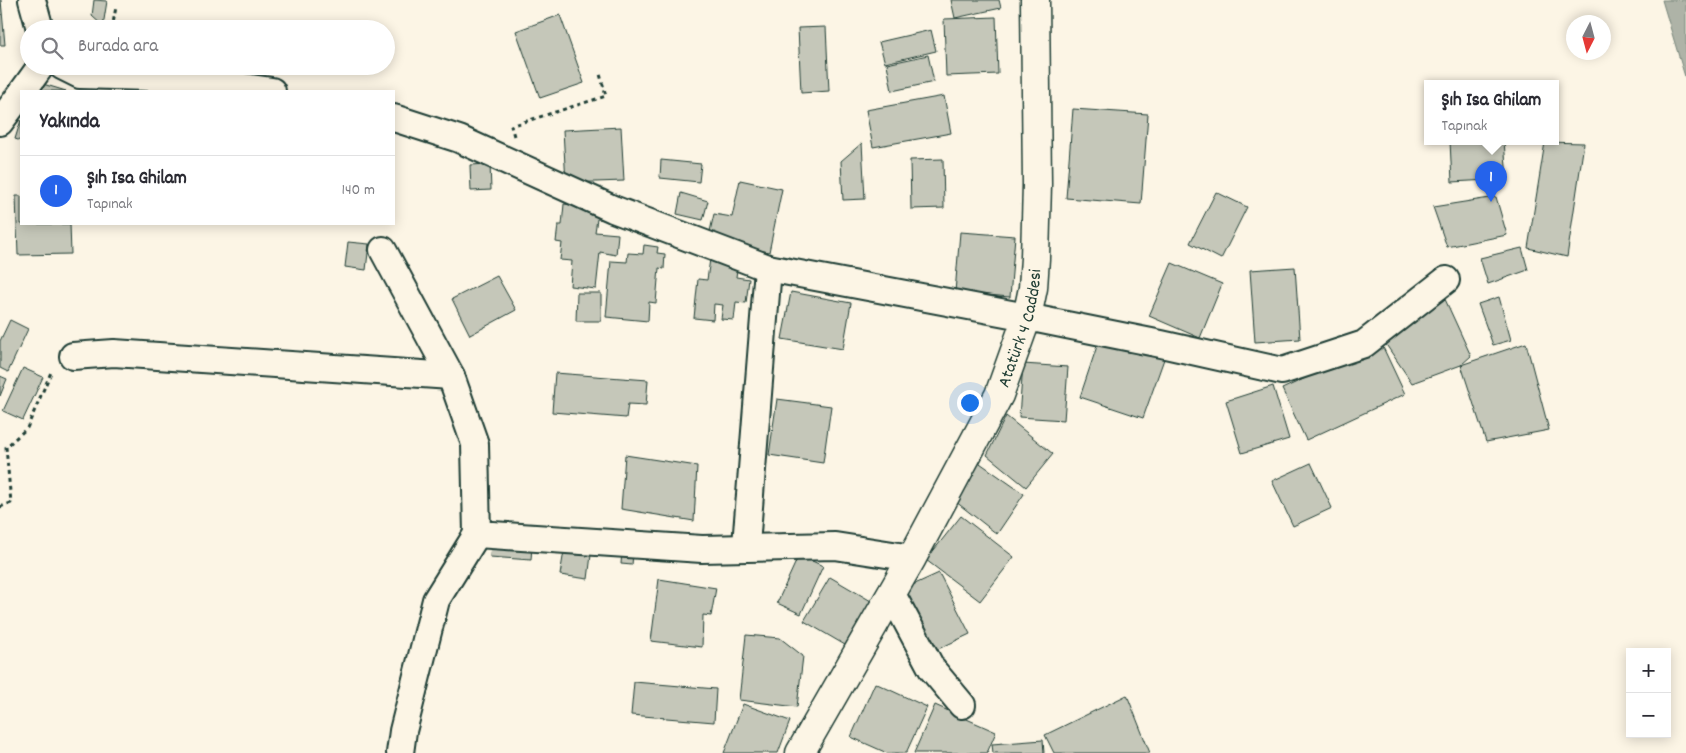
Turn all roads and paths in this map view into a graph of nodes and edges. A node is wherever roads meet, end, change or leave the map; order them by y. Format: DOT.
graph roads {
  1 [pos="32,0"];
  2 [pos="1035,0"];
  3 [pos="116,7"];
  4 [pos="38,20"];
  5 [pos="114,20"];
  6 [pos="600,74"];
  7 [pos="35,75"];
  8 [pos="80,75"];
  9 [pos="24,90"];
  10 [pos="265,90"];
  11 [pos="20,96"];
  12 [pos="395,118"];
  13 [pos="0,122"];
  14 [pos="523,168"];
  15 [pos="383,250"];
  16 [pos="768,268"];
  17 [pos="1446,280"];
  18 [pos="1027,317"];
  19 [pos="73,356"];
  20 [pos="451,376"];
  21 [pos="0,507"];
  22 [pos="477,534"];
  23 [pos="748,547"];
  24 [pos="912,558"];
  25 [pos="892,594"];
  26 [pos="962,705"];
  27 [pos="400,753"];
  28 [pos="800,753"];
  1 -- 4 [label="street"];
  2 -- 18 [label="street, Atatürk 4 Caddesi"];
  3 -- 5 [label="path"];
  6 -- 14 [label="path"];
  7 -- 9 [label="street"];
  8 -- 10 [label="street"];
  11 -- 13 [label="street"];
  12 -- 14 [label="street"];
  14 -- 16 [label="street"];
  15 -- 20 [label="street"];
  16 -- 18 [label="street"];
  16 -- 23 [label="street"];
  17 -- 18 [label="street"];
  18 -- 24 [label="street, Atatürk 4 Caddesi"];
  19 -- 20 [label="street"];
  19 -- 21 [label="path"];
  20 -- 22 [label="street"];
  22 -- 23 [label="street"];
  22 -- 27 [label="street"];
  23 -- 24 [label="street"];
  24 -- 25 [label="street, Atatürk 4 Caddesi"];
  25 -- 26 [label="street"];
  25 -- 28 [label="street, Atatürk 4 Caddesi"];
}
